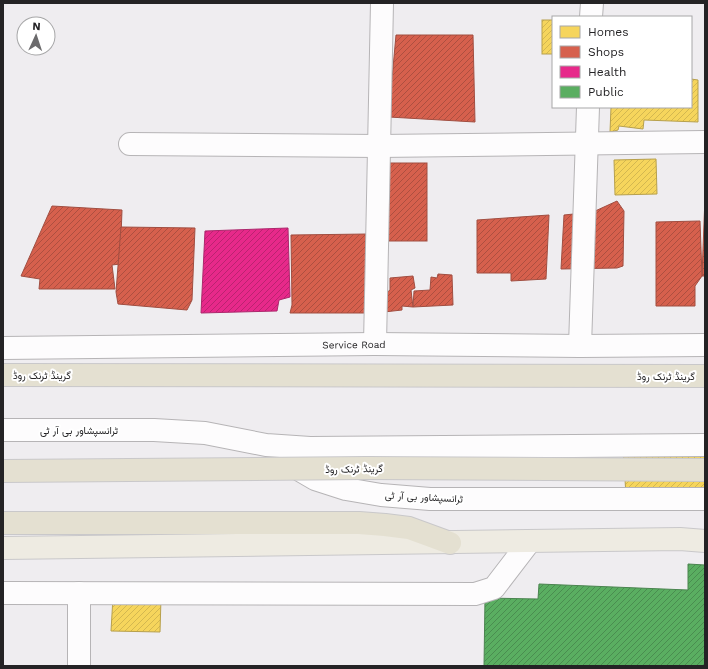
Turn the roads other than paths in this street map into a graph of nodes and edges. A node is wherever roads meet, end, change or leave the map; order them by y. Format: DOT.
graph roads {
  1 [pos="382,3"];
  2 [pos="592,3"];
  3 [pos="592,16"];
  4 [pos="588,108"];
  5 [pos="705,142"];
  6 [pos="130,144"];
  7 [pos="587,145"];
  8 [pos="379,146"];
  9 [pos="375,344"];
  10 [pos="705,345"];
  11 [pos="580,346"];
  12 [pos="3,348"];
  13 [pos="3,374"];
  14 [pos="705,376"];
  15 [pos="3,430"];
  16 [pos="154,430"];
  17 [pos="705,444"];
  18 [pos="705,470"];
  19 [pos="3,471"];
  20 [pos="705,499"];
  21 [pos="3,523"];
  22 [pos="705,541"];
  23 [pos="530,542"];
  24 [pos="450,543"];
  25 [pos="3,548"];
  26 [pos="3,593"];
  27 [pos="79,593"];
  28 [pos="79,666"];
  1 -- 8 [label="street"];
  2 -- 3 [label="street"];
  4 -- 7 [label="street"];
  5 -- 7 [label="street"];
  6 -- 8 [label="street"];
  7 -- 8 [label="street"];
  7 -- 11 [label="street"];
  8 -- 9 [label="street"];
  9 -- 11 [label="street, Service Road"];
  9 -- 12 [label="street, Service Road"];
  10 -- 11 [label="street, Service Road"];
  13 -- 14 [label="highway, گرینڈ ٹرنک روڈ"];
  15 -- 16 [label="street, ٹرانسپشاور بی آر ٹی"];
  16 -- 17 [label="street, ٹرانسپشاور بی آر ٹی"];
  16 -- 20 [label="street, ٹرانسپشاور بی آر ٹی"];
  18 -- 19 [label="highway, گرینڈ ٹرنک روڈ, bridge"];
  21 -- 24 [label="highway"];
  22 -- 23 [label="main road"];
  23 -- 24 [label="main road"];
  23 -- 27 [label="street"];
  24 -- 25 [label="main road"];
  26 -- 27 [label="street"];
  27 -- 28 [label="street"];
}
